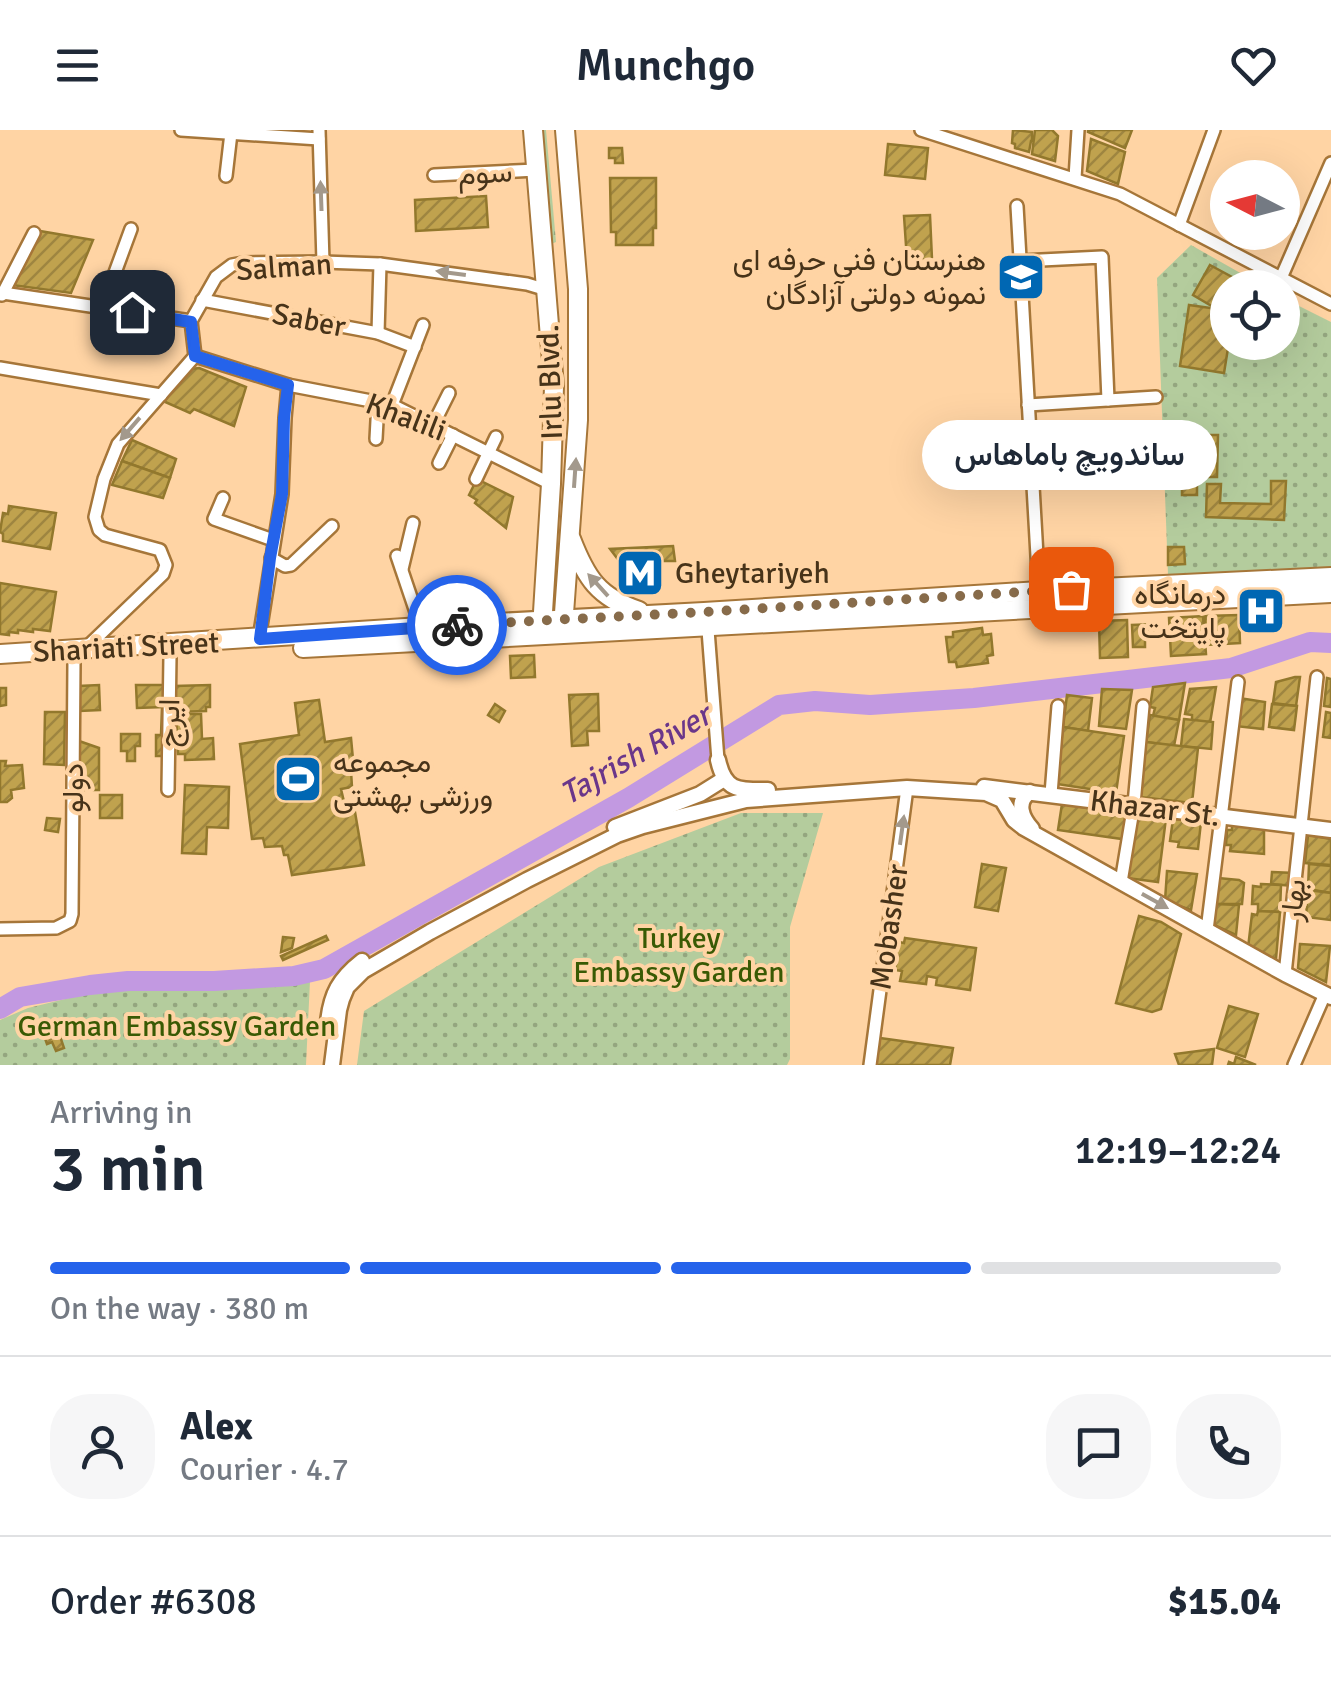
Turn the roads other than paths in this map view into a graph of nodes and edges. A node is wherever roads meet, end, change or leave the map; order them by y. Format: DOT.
graph roads {
  1 [pos="181,130"];
  2 [pos="533,130"];
  3 [pos="565,130"];
  4 [pos="576,130"];
  5 [pos="921,130"];
  6 [pos="1078,130"];
  7 [pos="1214,130"];
  8 [pos="231,134"];
  9 [pos="945,134"];
  10 [pos="319,135"];
  11 [pos="568,160"];
  12 [pos="1331,163"];
  13 [pos="536,170"];
  14 [pos="226,176"];
  15 [pos="434,176"];
  16 [pos="1074,178"];
  17 [pos="1017,206"];
  18 [pos="1180,225"];
  19 [pos="131,229"];
  20 [pos="34,233"];
  21 [pos="574,233"];
  22 [pos="542,237"];
  23 [pos="1020,260"];
  24 [pos="322,262"];
  25 [pos="380,264"];
  26 [pos="1266,270"];
  27 [pos="1284,270"];
  28 [pos="6,272"];
  29 [pos="1300,288"];
  30 [pos="546,290"];
  31 [pos="1,296"];
  32 [pos="202,300"];
  33 [pos="1331,304"];
  34 [pos="102,308"];
  35 [pos="191,322"];
  36 [pos="423,325"];
  37 [pos="378,333"];
  38 [pos="414,346"];
  39 [pos="195,356"];
  40 [pos="0,368"];
  41 [pos="288,385"];
  42 [pos="449,394"];
  43 [pos="162,395"];
  44 [pos="1156,397"];
  45 [pos="1108,400"];
  46 [pos="378,402"];
  47 [pos="1028,404"];
  48 [pos="392,405"];
  49 [pos="433,425"];
  50 [pos="453,434"];
  51 [pos="496,437"];
  52 [pos="376,439"];
  53 [pos="489,452"];
  54 [pos="439,463"];
  55 [pos="476,479"];
  56 [pos="551,484"];
  57 [pos="223,498"];
  58 [pos="413,523"];
  59 [pos="332,526"];
  60 [pos="569,533"];
  61 [pos="274,540"];
  62 [pos="397,556"];
  63 [pos="270,558"];
  64 [pos="402,569"];
  65 [pos="1331,577"];
  66 [pos="1040,591"];
  67 [pos="1331,593"];
  68 [pos="649,614"];
  69 [pos="705,625"];
  70 [pos="420,626"];
  71 [pos="562,626"];
  72 [pos="542,627"];
  73 [pos="260,639"];
  74 [pos="0,654"];
  75 [pos="79,656"];
  76 [pos="170,656"];
  77 [pos="0,666"];
  78 [pos="1316,677"];
  79 [pos="1238,682"];
  80 [pos="1058,706"];
  81 [pos="1143,706"];
  82 [pos="714,759"];
  83 [pos="720,782"];
  84 [pos="908,788"];
  85 [pos="168,790"];
  86 [pos="1030,792"];
  87 [pos="1052,794"];
  88 [pos="744,795"];
  89 [pos="1134,804"];
  90 [pos="1222,816"];
  91 [pos="1300,826"];
  92 [pos="1331,830"];
  93 [pos="1046,841"];
  94 [pos="1120,882"];
  95 [pos="0,929"];
  96 [pos="1208,930"];
  97 [pos="1284,974"];
  98 [pos="1328,996"];
  99 [pos="324,1065"];
  100 [pos="332,1065"];
  101 [pos="870,1065"];
  102 [pos="1294,1065"];
  1 -- 8 [label="street"];
  2 -- 13 [label="main road, Irlu Blvd."];
  3 -- 11 [label="main road, Irlu Blvd."];
  4 -- 11 [label="street"];
  5 -- 9 [label="street"];
  6 -- 16 [label="street"];
  7 -- 18 [label="street"];
  8 -- 10 [label="street"];
  8 -- 14 [label="street"];
  9 -- 16 [label="street"];
  24 -- 10 [label="street, one-way"];
  11 -- 21 [label="main road, Irlu Blvd."];
  12 -- 27 [label="street"];
  13 -- 15 [label="street, سوم"];
  13 -- 22 [label="main road, Irlu Blvd."];
  16 -- 18 [label="street"];
  17 -- 23 [label="street"];
  18 -- 26 [label="street"];
  19 -- 34 [label="street"];
  20 -- 28 [label="street"];
  21 -- 22 [label="main road"];
  60 -- 21 [label="main road, Irlu Blvd., one-way"];
  22 -- 30 [label="main road, Irlu Blvd."];
  23 -- 45 [label="street"];
  23 -- 47 [label="street"];
  24 -- 25 [label="street, Salman"];
  24 -- 32 [label="street, Salman"];
  30 -- 25 [label="street, Salman, one-way"];
  25 -- 37 [label="street"];
  28 -- 31 [label="street"];
  29 -- 33 [label="street"];
  30 -- 56 [label="main road, Irlu Blvd."];
  31 -- 34 [label="street"];
  32 -- 35 [label="street, Salman"];
  32 -- 37 [label="street, Saber"];
  34 -- 35 [label="street"];
  35 -- 39 [label="street"];
  36 -- 38 [label="street"];
  37 -- 38 [label="street, Saber"];
  38 -- 48 [label="street"];
  39 -- 41 [label="street, Khalili"];
  39 -- 43 [label="street"];
  40 -- 43 [label="street"];
  41 -- 46 [label="street, Khalili"];
  41 -- 61 [label="street"];
  42 -- 49 [label="street"];
  43 -- 75 [label="street, one-way"];
  44 -- 45 [label="street"];
  45 -- 47 [label="street"];
  46 -- 48 [label="street, Khalili"];
  46 -- 52 [label="street"];
  47 -- 66 [label="street"];
  48 -- 49 [label="street, Khalili"];
  49 -- 50 [label="street, Khalili"];
  50 -- 53 [label="street, Khalili"];
  50 -- 54 [label="street"];
  51 -- 53 [label="street"];
  53 -- 55 [label="street"];
  53 -- 56 [label="street, Khalili"];
  56 -- 72 [label="main road, Irlu Blvd."];
  57 -- 61 [label="street"];
  58 -- 64 [label="street"];
  59 -- 63 [label="street"];
  68 -- 60 [label="main road, one-way"];
  60 -- 71 [label="main road, Irlu Blvd."];
  61 -- 63 [label="street"];
  62 -- 64 [label="street"];
  63 -- 73 [label="street"];
  64 -- 70 [label="street"];
  65 -- 66 [label="main road, Shariati Street"];
  66 -- 68 [label="main road, Shariati Street"];
  67 -- 69 [label="main road, Shariati Street"];
  68 -- 71 [label="main road, Shariati Street"];
  69 -- 71 [label="main road, Shariati Street"];
  69 -- 82 [label="street"];
  70 -- 72 [label="main road, Shariati Street"];
  70 -- 73 [label="main road, Shariati Street"];
  71 -- 72 [label="main road, Shariati Street"];
  72 -- 76 [label="main road, Shariati Street"];
  73 -- 75 [label="main road, Shariati Street"];
  74 -- 75 [label="main road, Shariati Street"];
  75 -- 76 [label="main road, Shariati Street"];
  75 -- 77 [label="main road, Shariati Street"];
  75 -- 95 [label="street, دولو"];
  76 -- 85 [label="street, ایرج"];
  78 -- 91 [label="street, بهار"];
  79 -- 90 [label="street"];
  80 -- 87 [label="street"];
  81 -- 89 [label="street"];
  82 -- 83 [label="street"];
  83 -- 88 [label="street"];
  83 -- 99 [label="street"];
  84 -- 88 [label="street"];
  84 -- 93 [label="street"];
  101 -- 84 [label="street, Mobasher, one-way"];
  86 -- 87 [label="street, Khazar St."];
  86 -- 88 [label="street, Khazar St."];
  86 -- 93 [label="street"];
  87 -- 89 [label="street, Khazar St."];
  88 -- 100 [label="street"];
  89 -- 90 [label="street, Khazar St."];
  89 -- 94 [label="street"];
  90 -- 91 [label="street, Khazar St."];
  90 -- 96 [label="street"];
  91 -- 92 [label="street, Khazar St."];
  91 -- 97 [label="street, بهار"];
  93 -- 94 [label="street"];
  94 -- 96 [label="street, one-way"];
  96 -- 97 [label="street"];
  97 -- 98 [label="street"];
  98 -- 102 [label="street"];
}
